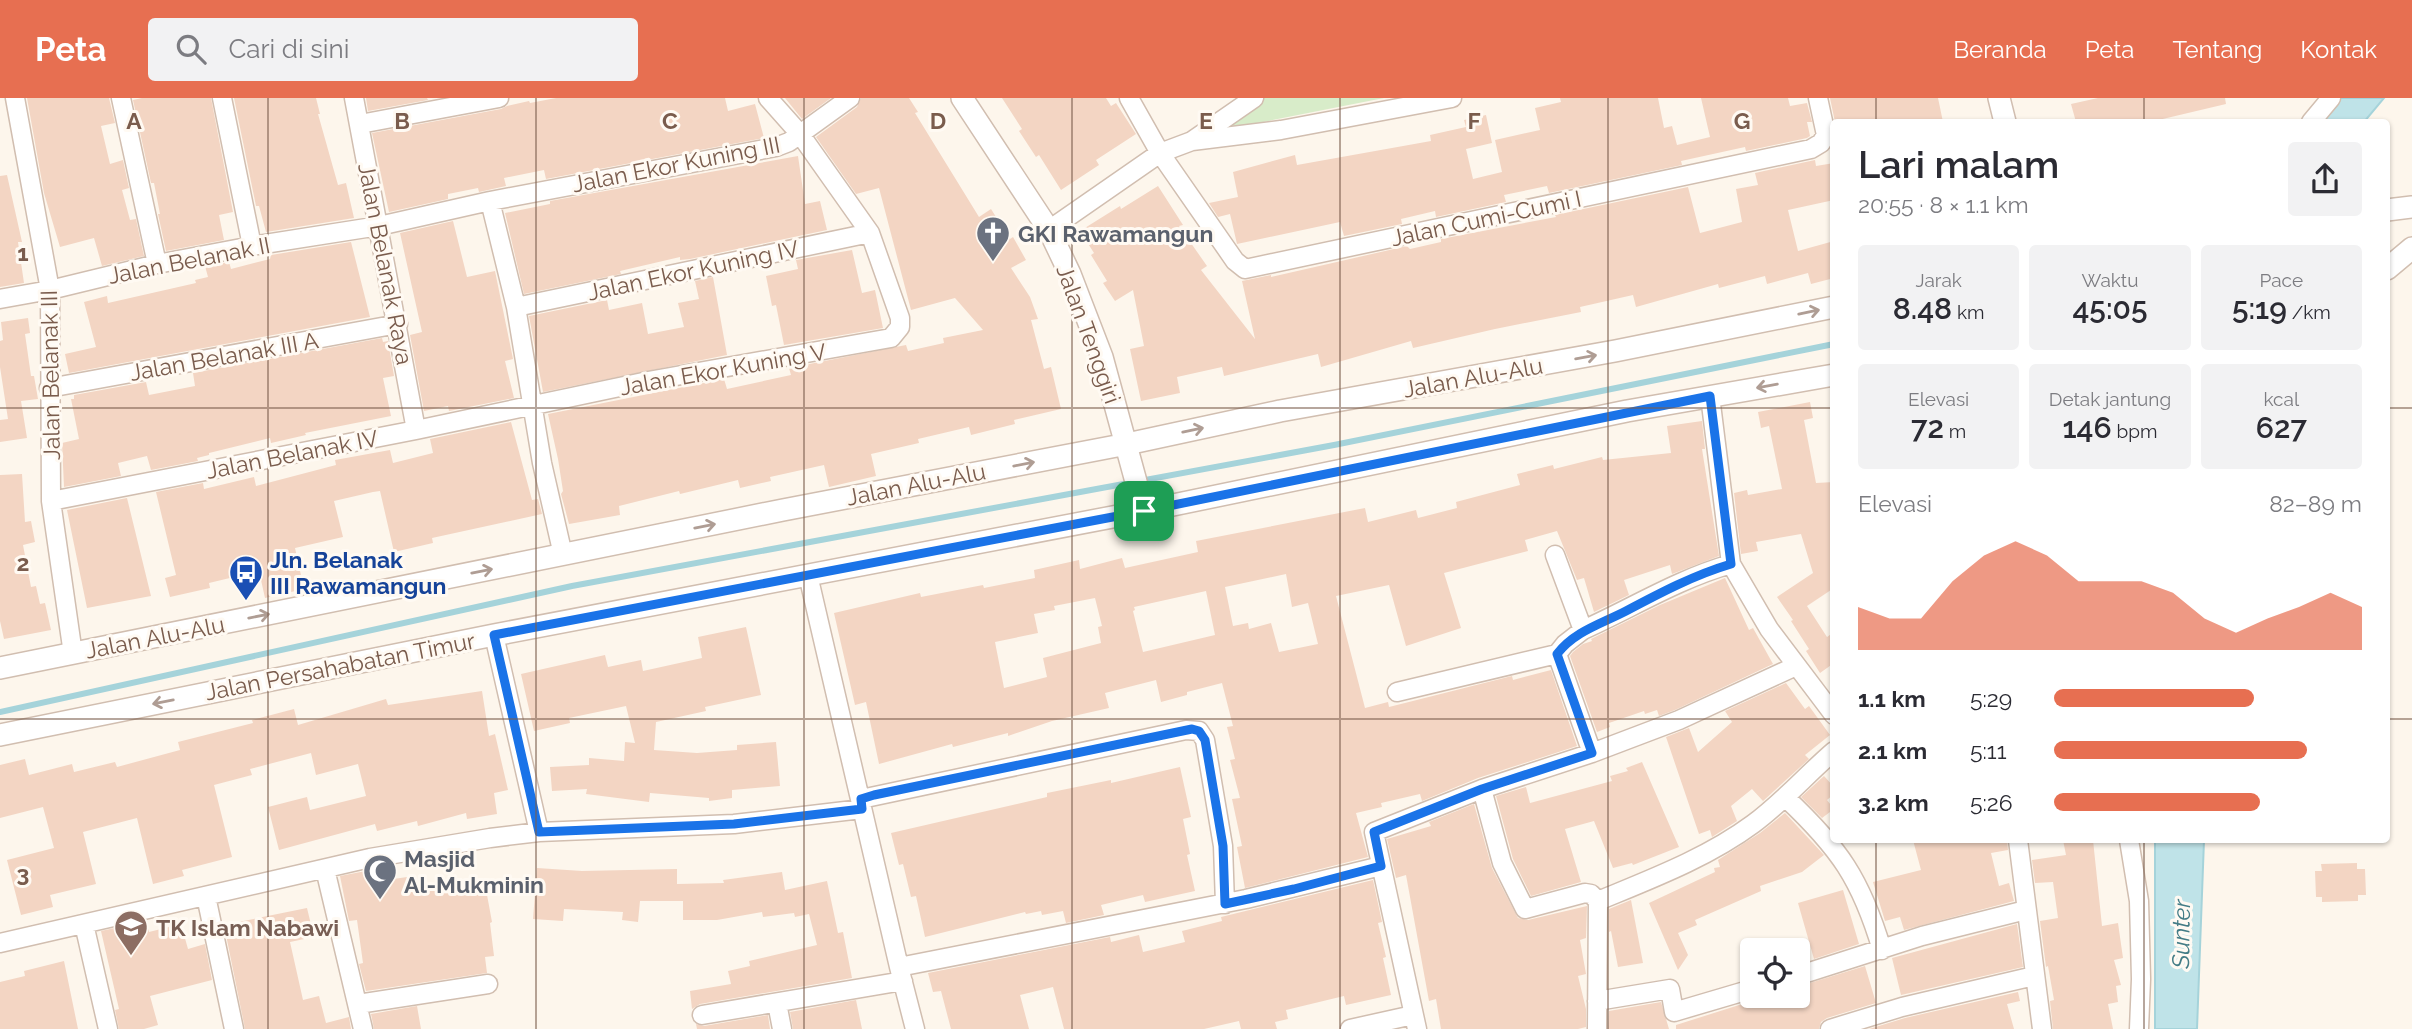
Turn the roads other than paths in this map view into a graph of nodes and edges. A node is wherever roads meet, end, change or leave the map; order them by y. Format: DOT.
graph roads {
  1 [pos="15,98"];
  2 [pos="121,98"];
  3 [pos="222,98"];
  4 [pos="354,98"];
  5 [pos="499,98"];
  6 [pos="768,98"];
  7 [pos="850,98"];
  8 [pos="962,98"];
  9 [pos="1129,98"];
  10 [pos="1254,98"];
  11 [pos="1452,98"];
  12 [pos="1818,98"];
  13 [pos="1999,98"];
  14 [pos="2331,98"];
  15 [pos="2004,119"];
  16 [pos="2314,119"];
  17 [pos="360,124"];
  18 [pos="800,134"];
  19 [pos="1192,141"];
  20 [pos="1160,153"];
  21 [pos="490,201"];
  22 [pos="379,226"];
  23 [pos="1049,230"];
  24 [pos="870,233"];
  25 [pos="252,246"];
  26 [pos="2412,248"];
  27 [pos="157,264"];
  28 [pos="2390,266"];
  29 [pos="50,290"];
  30 [pos="0,299"];
  31 [pos="516,307"];
  32 [pos="1830,308"];
  33 [pos="398,324"];
  34 [pos="1830,376"];
  35 [pos="49,388"];
  36 [pos="1710,396"];
  37 [pos="532,405"];
  38 [pos="416,430"];
  39 [pos="1129,453"];
  40 [pos="51,501"];
  41 [pos="1142,504"];
  42 [pos="563,555"];
  43 [pos="1555,555"];
  44 [pos="1731,564"];
  45 [pos="808,575"];
  46 [pos="1583,630"];
  47 [pos="494,635"];
  48 [pos="73,654"];
  49 [pos="1557,654"];
  50 [pos="1796,666"];
  51 [pos="0,668"];
  52 [pos="1397,692"];
  53 [pos="1830,710"];
  54 [pos="0,734"];
  55 [pos="1592,753"];
  56 [pos="1830,755"];
  57 [pos="1482,789"];
  58 [pos="1786,798"];
  59 [pos="861,804"];
  60 [pos="539,832"];
  61 [pos="1830,842"];
  62 [pos="1831,843"];
  63 [pos="2018,843"];
  64 [pos="2129,843"];
  65 [pos="1381,866"];
  66 [pos="325,869"];
  67 [pos="206,896"];
  68 [pos="1598,901"];
  69 [pos="1225,904"];
  70 [pos="2026,910"];
  71 [pos="84,925"];
  72 [pos="0,943"];
  73 [pos="1882,950"];
  74 [pos="1810,972"];
  75 [pos="901,974"];
  76 [pos="2035,976"];
  77 [pos="488,984"];
  78 [pos="1740,993"];
  79 [pos="1597,1001"];
  80 [pos="777,1003"];
  81 [pos="358,1004"];
  82 [pos="702,1015"];
  83 [pos="1415,1022"];
  84 [pos="107,1029"];
  85 [pos="234,1029"];
  86 [pos="363,1029"];
  87 [pos="782,1029"];
  88 [pos="915,1029"];
  89 [pos="1350,1029"];
  90 [pos="1597,1029"];
  91 [pos="1830,1029"];
  92 [pos="2042,1029"];
  93 [pos="2139,1029"];
  1 -- 29 [label="street, Jalan Belanak III"];
  2 -- 27 [label="street"];
  3 -- 25 [label="street"];
  4 -- 17 [label="street, Jalan Belanak Raya"];
  5 -- 17 [label="street"];
  6 -- 18 [label="street"];
  7 -- 18 [label="street, Jalan Ekor Kuning III"];
  8 -- 23 [label="street, Jalan Tenggiri"];
  9 -- 20 [label="street"];
  10 -- 19 [label="street"];
  11 -- 19 [label="street"];
  12 -- 20 [label="street, Jalan Cumi-Cumi I"];
  13 -- 15 [label="street"];
  14 -- 16 [label="street"];
  17 -- 22 [label="street, Jalan Belanak Raya"];
  18 -- 21 [label="street, Jalan Ekor Kuning III"];
  18 -- 24 [label="street"];
  19 -- 20 [label="street"];
  20 -- 23 [label="street"];
  21 -- 22 [label="street, Jalan Ekor Kuning III"];
  21 -- 31 [label="street"];
  22 -- 25 [label="street, Jalan Belanak II"];
  22 -- 33 [label="street, Jalan Belanak Raya"];
  23 -- 39 [label="street, Jalan Tenggiri"];
  24 -- 31 [label="street, Jalan Ekor Kuning IV"];
  24 -- 37 [label="street, Jalan Ekor Kuning V"];
  25 -- 27 [label="street, Jalan Belanak II"];
  26 -- 28 [label="street"];
  27 -- 29 [label="street, Jalan Belanak II"];
  29 -- 30 [label="street, Jalan Belanak II"];
  29 -- 35 [label="street, Jalan Belanak III"];
  31 -- 37 [label="street"];
  39 -- 32 [label="street, Jalan Alu-Alu, one-way"];
  33 -- 35 [label="street, Jalan Belanak III A"];
  33 -- 38 [label="street, Jalan Belanak Raya"];
  34 -- 36 [label="street, Jalan Persahabatan Timur, one-way"];
  35 -- 40 [label="street, Jalan Belanak III"];
  36 -- 41 [label="street, Jalan Persahabatan Timur"];
  36 -- 44 [label="street"];
  37 -- 38 [label="street, Jalan Belanak IV"];
  37 -- 42 [label="street"];
  38 -- 40 [label="street, Jalan Belanak IV"];
  39 -- 41 [label="street, Jalan Tenggiri"];
  42 -- 39 [label="street, Jalan Alu-Alu, one-way"];
  40 -- 48 [label="street, Jalan Belanak III"];
  41 -- 45 [label="street, Jalan Persahabatan Timur"];
  48 -- 42 [label="street, Jalan Alu-Alu, one-way"];
  43 -- 46 [label="street"];
  44 -- 46 [label="street"];
  44 -- 50 [label="street"];
  45 -- 47 [label="street, Jalan Persahabatan Timur"];
  45 -- 59 [label="street"];
  46 -- 49 [label="street"];
  47 -- 54 [label="street, Jalan Persahabatan Timur, one-way"];
  47 -- 60 [label="street"];
  48 -- 51 [label="street, Jalan Alu-Alu"];
  49 -- 52 [label="street"];
  49 -- 55 [label="street"];
  50 -- 53 [label="street"];
  50 -- 55 [label="street"];
  55 -- 57 [label="street"];
  56 -- 58 [label="street"];
  57 -- 65 [label="street"];
  57 -- 68 [label="street"];
  58 -- 61 [label="street"];
  58 -- 68 [label="street"];
  59 -- 60 [label="street"];
  59 -- 69 [label="street"];
  59 -- 75 [label="street"];
  60 -- 66 [label="street"];
  62 -- 73 [label="street"];
  63 -- 70 [label="street"];
  64 -- 93 [label="street"];
  65 -- 69 [label="street"];
  65 -- 83 [label="street"];
  66 -- 67 [label="street"];
  66 -- 81 [label="street"];
  67 -- 71 [label="street"];
  67 -- 85 [label="street"];
  68 -- 79 [label="street"];
  69 -- 75 [label="street"];
  70 -- 73 [label="street"];
  70 -- 76 [label="street"];
  71 -- 72 [label="street"];
  71 -- 84 [label="street"];
  73 -- 74 [label="street"];
  75 -- 80 [label="street"];
  75 -- 88 [label="street"];
  76 -- 91 [label="street"];
  76 -- 92 [label="street"];
  77 -- 81 [label="street"];
  78 -- 79 [label="street"];
  79 -- 90 [label="street"];
  80 -- 82 [label="street"];
  80 -- 87 [label="street"];
  81 -- 86 [label="street"];
  83 -- 89 [label="street"];
}
